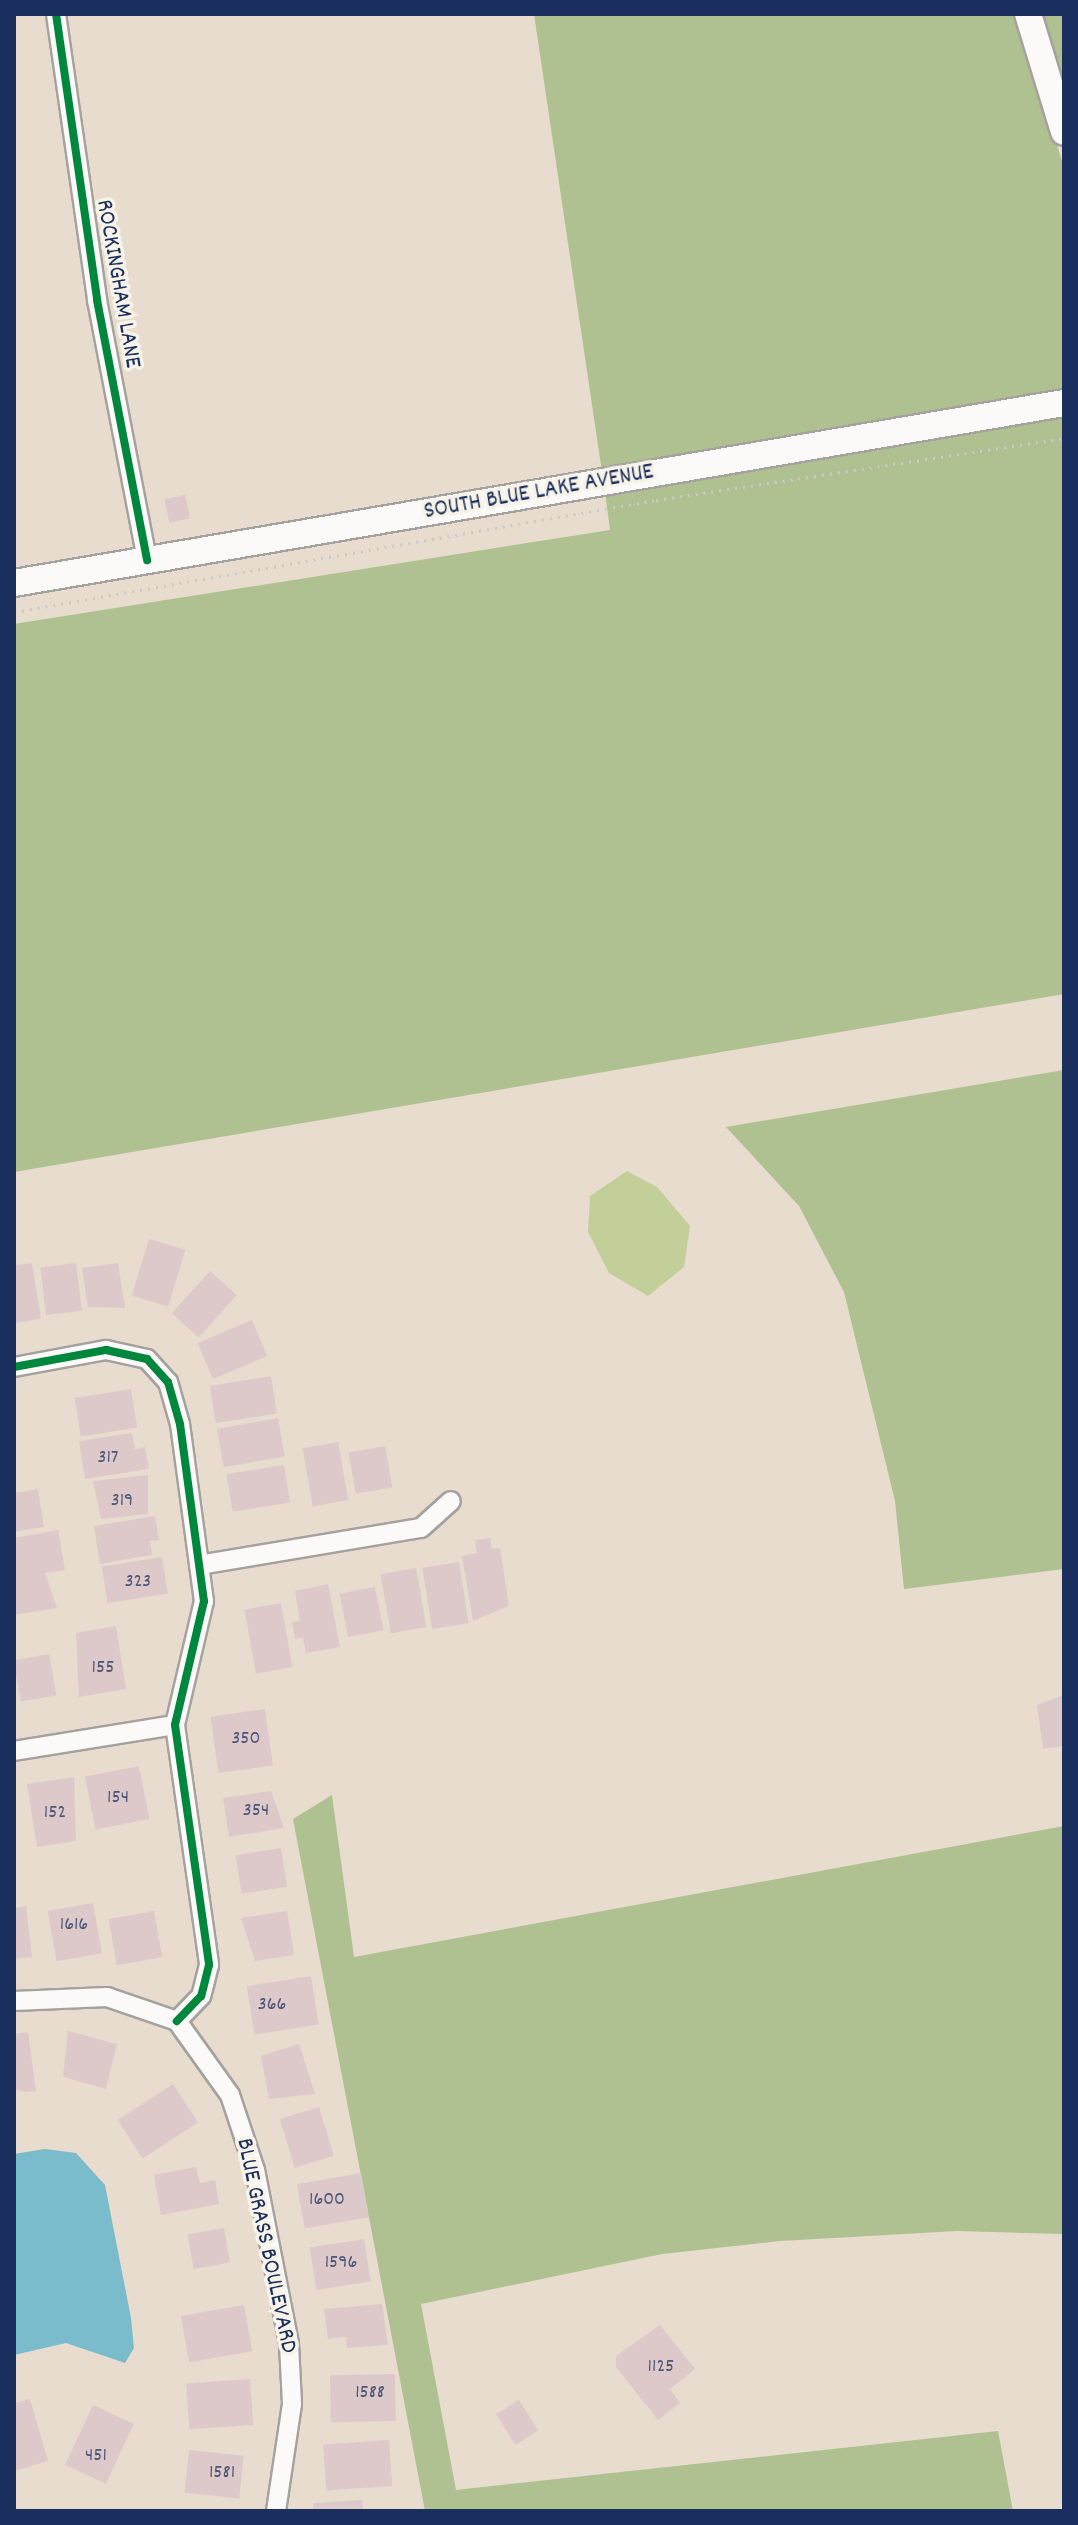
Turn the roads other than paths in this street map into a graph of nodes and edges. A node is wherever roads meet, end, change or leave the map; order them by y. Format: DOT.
graph roads {
  1 [pos="1028,14"];
  2 [pos="60,17"];
  3 [pos="1064,132"];
  4 [pos="1064,403"];
  5 [pos="147,560"];
  6 [pos="14,583"];
  7 [pos="14,1367"];
  8 [pos="451,1501"];
  9 [pos="199,1565"];
  10 [pos="175,1725"];
  11 [pos="14,1751"];
  12 [pos="14,2001"];
  13 [pos="177,2021"];
  14 [pos="276,2511"];
  1 -- 3 [label="main road"];
  2 -- 5 [label="street, ROCKINGHAM LANE"];
  4 -- 5 [label="main road, SOUTH BLUE LAKE AVENUE"];
  5 -- 6 [label="main road, SOUTH BLUE LAKE AVENUE"];
  7 -- 9 [label="street"];
  8 -- 9 [label="street"];
  9 -- 10 [label="street"];
  10 -- 11 [label="street"];
  10 -- 13 [label="street"];
  12 -- 13 [label="street"];
  13 -- 14 [label="street, BLUE GRASS BOULEVARD"];
}
